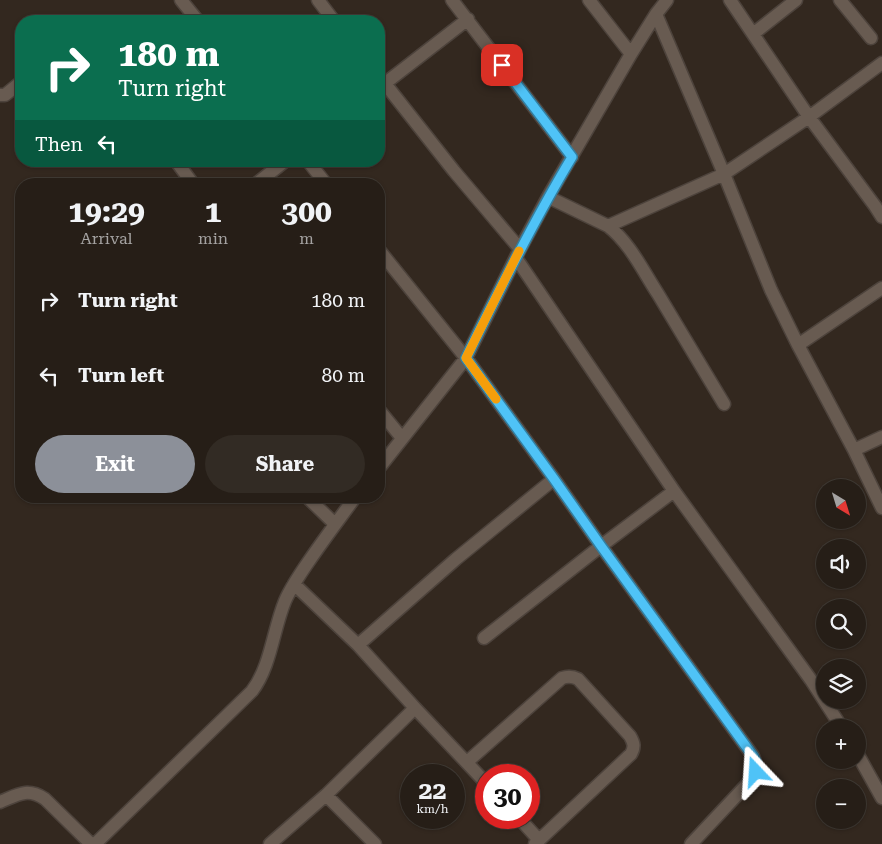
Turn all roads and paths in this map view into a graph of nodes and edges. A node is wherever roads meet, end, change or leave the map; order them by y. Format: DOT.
graph roads {
  1 [pos="182,0"];
  2 [pos="318,0"];
  3 [pos="452,0"];
  4 [pos="589,0"];
  5 [pos="667,0"];
  6 [pos="730,0"];
  7 [pos="796,0"];
  8 [pos="840,0"];
  9 [pos="656,14"];
  10 [pos="193,15"];
  11 [pos="329,15"];
  12 [pos="468,19"];
  13 [pos="753,34"];
  14 [pos="871,38"];
  15 [pos="631,54"];
  16 [pos="882,63"];
  17 [pos="385,79"];
  18 [pos="15,87"];
  19 [pos="385,87"];
  20 [pos="0,95"];
  21 [pos="809,117"];
  22 [pos="572,157"];
  23 [pos="180,167"];
  24 [pos="277,167"];
  25 [pos="313,167"];
  26 [pos="724,174"];
  27 [pos="189,178"];
  28 [pos="263,178"];
  29 [pos="321,178"];
  30 [pos="548,197"];
  31 [pos="882,217"];
  32 [pos="608,226"];
  33 [pos="518,253"];
  34 [pos="385,257"];
  35 [pos="882,288"];
  36 [pos="798,345"];
  37 [pos="466,358"];
  38 [pos="724,404"];
  39 [pos="385,417"];
  40 [pos="882,437"];
  41 [pos="402,438"];
  42 [pos="854,450"];
  43 [pos="385,460"];
  44 [pos="554,479"];
  45 [pos="674,491"];
  46 [pos="313,503"];
  47 [pos="351,503"];
  48 [pos="882,508"];
  49 [pos="335,524"];
  50 [pos="601,546"];
  51 [pos="294,584"];
  52 [pos="484,638"];
  53 [pos="358,645"];
  54 [pos="415,708"];
  55 [pos="836,719"];
  56 [pos="467,762"];
  57 [pos="866,769"];
  58 [pos="475,771"];
  59 [pos="326,795"];
  60 [pos="882,798"];
  61 [pos="0,802"];
  62 [pos="527,829"];
  63 [pos="537,842"];
  64 [pos="91,844"];
  65 [pos="95,844"];
  66 [pos="270,844"];
  67 [pos="375,844"];
  68 [pos="691,844"];
  1 -- 10 [label="street"];
  2 -- 11 [label="street"];
  3 -- 12 [label="street"];
  4 -- 15 [label="street"];
  5 -- 9 [label="street"];
  6 -- 13 [label="street"];
  7 -- 13 [label="street"];
  8 -- 14 [label="street"];
  9 -- 15 [label="street"];
  9 -- 26 [label="street"];
  12 -- 17 [label="street"];
  12 -- 22 [label="street"];
  13 -- 21 [label="street"];
  15 -- 22 [label="street"];
  16 -- 21 [label="street"];
  18 -- 20 [label="street"];
  19 -- 33 [label="street"];
  21 -- 26 [label="street"];
  21 -- 31 [label="street"];
  22 -- 30 [label="street"];
  23 -- 27 [label="street"];
  24 -- 28 [label="street"];
  25 -- 29 [label="street"];
  26 -- 32 [label="street"];
  26 -- 36 [label="street"];
  30 -- 32 [label="street"];
  30 -- 33 [label="street"];
  32 -- 38 [label="street"];
  33 -- 37 [label="street"];
  33 -- 45 [label="street"];
  34 -- 37 [label="street"];
  35 -- 36 [label="street"];
  36 -- 42 [label="street"];
  37 -- 41 [label="street"];
  37 -- 44 [label="street"];
  39 -- 41 [label="street"];
  40 -- 42 [label="street"];
  41 -- 43 [label="street"];
  42 -- 48 [label="street"];
  44 -- 50 [label="street"];
  44 -- 53 [label="street"];
  45 -- 50 [label="street"];
  45 -- 55 [label="street"];
  46 -- 49 [label="street"];
  47 -- 49 [label="street"];
  49 -- 51 [label="street"];
  50 -- 52 [label="street"];
  50 -- 68 [label="street"];
  51 -- 53 [label="street"];
  51 -- 65 [label="street"];
  53 -- 54 [label="street"];
  54 -- 56 [label="street"];
  54 -- 59 [label="street"];
  56 -- 58 [label="street"];
  56 -- 63 [label="street"];
  57 -- 60 [label="street"];
  59 -- 66 [label="street"];
  59 -- 67 [label="street"];
  61 -- 64 [label="street"];
  62 -- 63 [label="street"];
}
